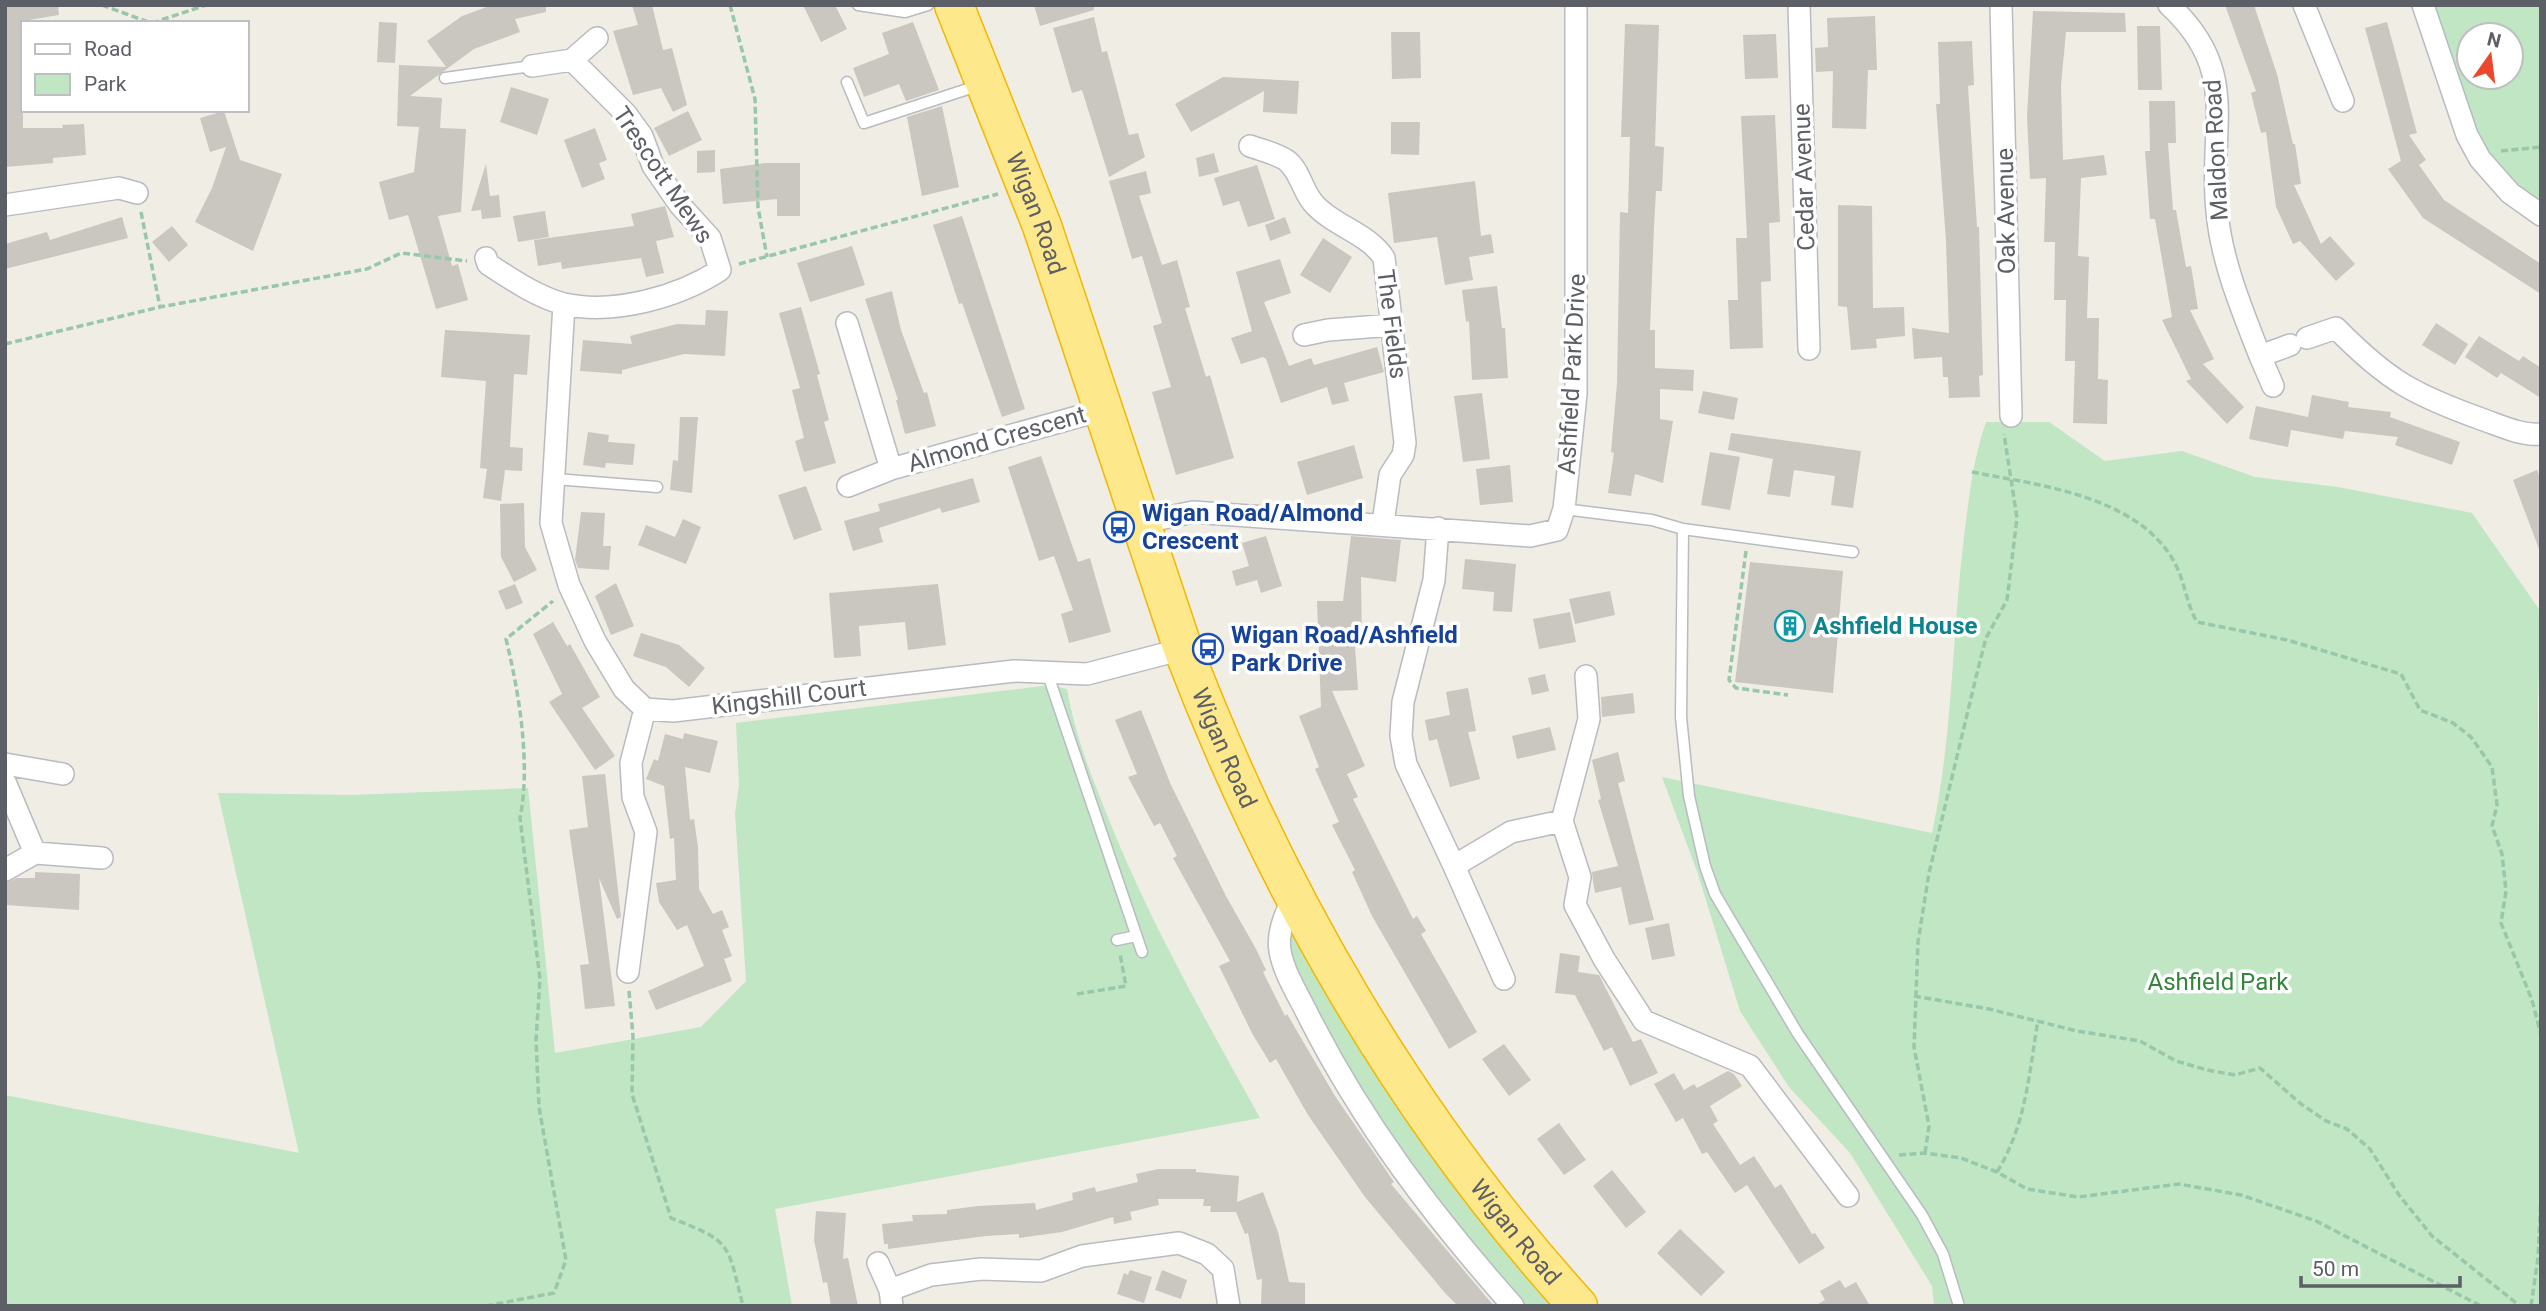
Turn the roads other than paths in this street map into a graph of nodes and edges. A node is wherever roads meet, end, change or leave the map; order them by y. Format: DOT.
graph roads {
  1 [pos="858,5"];
  2 [pos="928,5"];
  3 [pos="954,5"];
  4 [pos="1577,5"];
  5 [pos="1799,5"];
  6 [pos="2001,5"];
  7 [pos="2169,5"];
  8 [pos="2304,5"];
  9 [pos="2423,5"];
  10 [pos="597,38"];
  11 [pos="572,60"];
  12 [pos="532,66"];
  13 [pos="445,78"];
  14 [pos="847,82"];
  15 [pos="986,83"];
  16 [pos="2343,101"];
  17 [pos="1250,146"];
  18 [pos="137,193"];
  19 [pos="5,205"];
  20 [pos="2541,215"];
  21 [pos="487,261"];
  22 [pos="564,304"];
  23 [pos="847,323"];
  24 [pos="1393,325"];
  25 [pos="1304,335"];
  26 [pos="1809,349"];
  27 [pos="2260,356"];
  28 [pos="2273,386"];
  29 [pos="1102,410"];
  30 [pos="2011,416"];
  31 [pos="2541,434"];
  32 [pos="891,469"];
  33 [pos="555,479"];
  34 [pos="848,486"];
  35 [pos="657,487"];
  36 [pos="1564,509"];
  37 [pos="1140,523"];
  38 [pos="1383,523"];
  39 [pos="1438,528"];
  40 [pos="1683,529"];
  41 [pos="1853,552"];
  42 [pos="1183,649"];
  43 [pos="1047,672"];
  44 [pos="1586,676"];
  45 [pos="645,709"];
  46 [pos="5,764"];
  47 [pos="63,774"];
  48 [pos="5,782"];
  49 [pos="11,811"];
  50 [pos="1562,821"];
  51 [pos="35,853"];
  52 [pos="102,858"];
  53 [pos="1454,866"];
  54 [pos="5,870"];
  55 [pos="1296,896"];
  56 [pos="1136,936"];
  57 [pos="1117,941"];
  58 [pos="1142,952"];
  59 [pos="628,972"];
  60 [pos="1504,979"];
  61 [pos="1848,1196"];
  62 [pos="878,1263"];
  63 [pos="891,1298"];
  64 [pos="1229,1306"];
  65 [pos="1513,1306"];
  66 [pos="1578,1306"];
  67 [pos="1959,1306"];
  1 -- 2 [label="lane"];
  3 -- 15 [label="highway, Wigan Road"];
  4 -- 36 [label="street, Ashfield Park Drive"];
  5 -- 26 [label="street, Cedar Avenue"];
  6 -- 30 [label="street, Oak Avenue"];
  7 -- 27 [label="street, Maldon Road"];
  8 -- 16 [label="street"];
  9 -- 20 [label="street"];
  10 -- 11 [label="street"];
  11 -- 12 [label="street"];
  11 -- 22 [label="street, Trescott Mews"];
  12 -- 13 [label="lane"];
  14 -- 15 [label="lane"];
  15 -- 29 [label="highway, Wigan Road"];
  17 -- 24 [label="street, The Fields"];
  18 -- 19 [label="street"];
  21 -- 22 [label="street, Trescott Mews"];
  22 -- 33 [label="street"];
  23 -- 32 [label="street, Almond Crescent"];
  24 -- 25 [label="street"];
  24 -- 38 [label="street, The Fields"];
  27 -- 28 [label="street, Maldon Road"];
  27 -- 31 [label="street"];
  29 -- 32 [label="street, Almond Crescent"];
  29 -- 37 [label="highway, Wigan Road"];
  32 -- 34 [label="street, Almond Crescent"];
  33 -- 35 [label="lane"];
  33 -- 45 [label="street"];
  36 -- 39 [label="street, Ashfield Park Drive"];
  36 -- 40 [label="lane"];
  37 -- 38 [label="street, Ashfield Park Drive"];
  37 -- 42 [label="highway, Wigan Road"];
  38 -- 39 [label="street, Ashfield Park Drive"];
  39 -- 53 [label="street"];
  40 -- 41 [label="lane"];
  40 -- 67 [label="lane"];
  42 -- 43 [label="street, Kingshill Court"];
  42 -- 55 [label="highway, Wigan Road"];
  43 -- 45 [label="street, Kingshill Court"];
  43 -- 56 [label="lane"];
  44 -- 50 [label="street"];
  45 -- 59 [label="street"];
  46 -- 47 [label="street"];
  48 -- 49 [label="street"];
  49 -- 51 [label="street"];
  50 -- 53 [label="street"];
  50 -- 61 [label="street"];
  51 -- 52 [label="street"];
  51 -- 54 [label="street"];
  53 -- 60 [label="street"];
  55 -- 65 [label="street"];
  55 -- 66 [label="highway, Wigan Road"];
  56 -- 57 [label="lane"];
  56 -- 58 [label="lane"];
  62 -- 63 [label="street"];
  63 -- 64 [label="street"];
}
